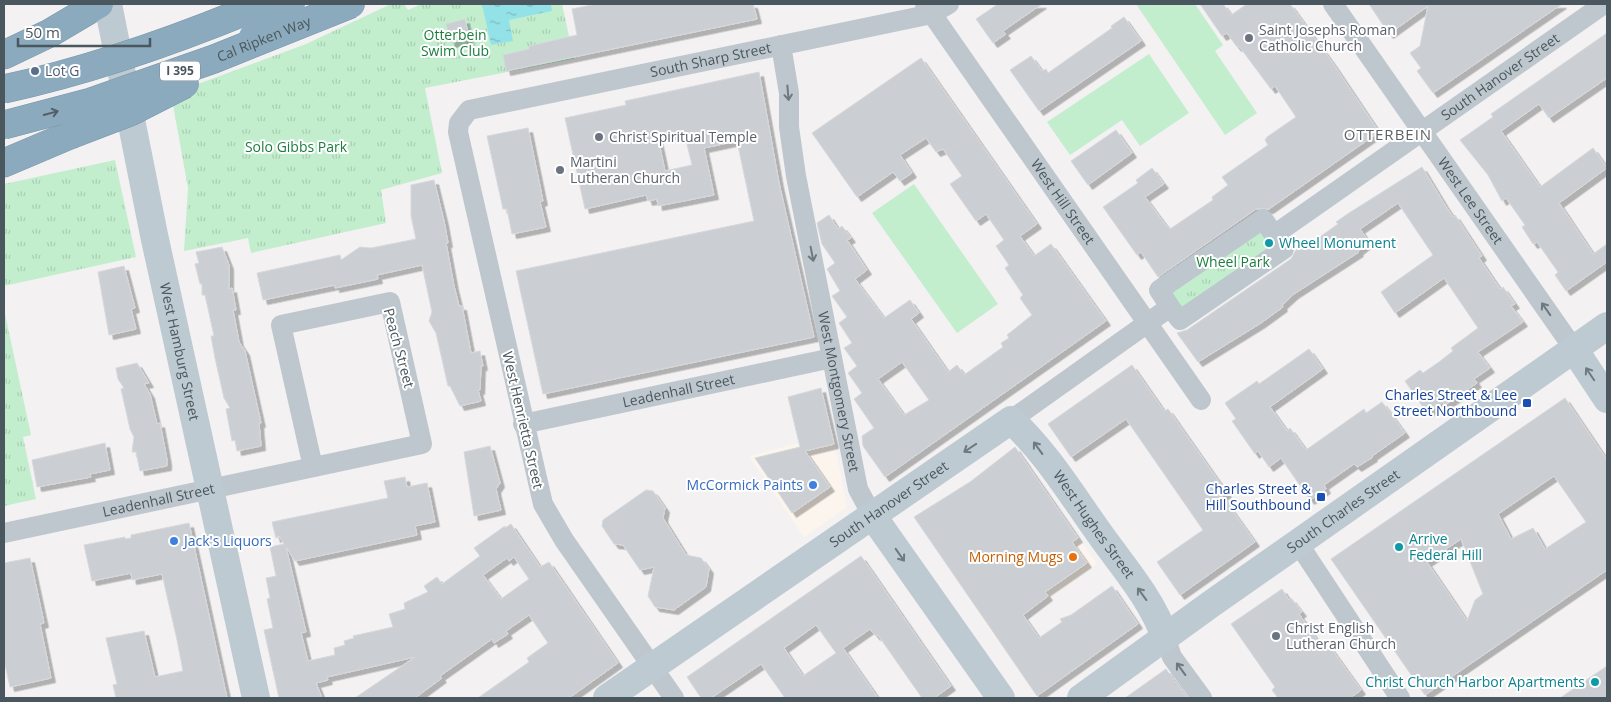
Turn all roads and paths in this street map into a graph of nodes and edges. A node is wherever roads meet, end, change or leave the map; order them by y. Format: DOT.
graph roads {
  1 [pos="99,4"];
  2 [pos="108,4"];
  3 [pos="250,4"];
  4 [pos="263,4"];
  5 [pos="291,4"];
  6 [pos="351,4"];
  7 [pos="949,4"];
  8 [pos="1333,4"];
  9 [pos="1604,4"];
  10 [pos="928,9"];
  11 [pos="781,45"];
  12 [pos="4,55"];
  13 [pos="4,89"];
  14 [pos="469,110"];
  15 [pos="4,125"];
  16 [pos="1423,130"];
  17 [pos="70,135"];
  18 [pos="4,163"];
  19 [pos="1278,232"];
  20 [pos="1170,307"];
  21 [pos="1147,323"];
  22 [pos="1607,326"];
  23 [pos="1574,349"];
  24 [pos="832,358"];
  25 [pos="1607,399"];
  26 [pos="1201,400"];
  27 [pos="1011,420"];
  28 [pos="523,424"];
  29 [pos="313,466"];
  30 [pos="210,489"];
  31 [pos="872,515"];
  32 [pos="4,533"];
  33 [pos="1298,543"];
  34 [pos="1165,637"];
  35 [pos="652,667"];
  36 [pos="256,698"];
  37 [pos="607,698"];
  38 [pos="674,698"];
  39 [pos="1001,698"];
  40 [pos="1081,698"];
  41 [pos="1202,698"];
  42 [pos="1400,698"];
  1 -- 12 [label="highway"];
  2 -- 30 [label="main road, West Hamburg Street"];
  3 -- 17 [label="highway, bridge"];
  4 -- 13 [label="highway, I 395, bridge"];
  5 -- 17 [label="highway, bridge"];
  15 -- 6 [label="highway, Cal Ripken Way / I 395, one-way, bridge"];
  7 -- 10 [label="street, South Sharp Street"];
  8 -- 16 [label="street, West Lee Street"];
  9 -- 16 [label="street, South Hanover Street"];
  10 -- 11 [label="street, South Sharp Street"];
  10 -- 21 [label="street, West Hill Street"];
  11 -- 14 [label="street, South Sharp Street"];
  11 -- 24 [label="street, West Montgomery Street, one-way"];
  14 -- 28 [label="street, West Henrietta Street"];
  16 -- 19 [label="street, South Hanover Street"];
  23 -- 16 [label="street, West Lee Street, one-way"];
  17 -- 18 [label="highway"];
  19 -- 20 [label="street"];
  19 -- 20 [label="street"];
  20 -- 21 [label="street, South Hanover Street"];
  21 -- 26 [label="street, West Hill Street"];
  21 -- 27 [label="street, South Hanover Street"];
  22 -- 23 [label="main road, South Charles Street"];
  25 -- 23 [label="main road, one-way"];
  23 -- 33 [label="main road, South Charles Street"];
  24 -- 28 [label="street, Leadenhall Street"];
  24 -- 31 [label="street, West Montgomery Street"];
  27 -- 31 [label="main road, South Hanover Street, one-way"];
  34 -- 27 [label="main road, West Hughes Street, one-way"];
  28 -- 35 [label="street, West Henrietta Street"];
  29 -- 29 [label="street, Peach Street"];
  29 -- 30 [label="street, Leadenhall Street"];
  30 -- 32 [label="street, Leadenhall Street"];
  30 -- 36 [label="main road, West Hamburg Street"];
  31 -- 35 [label="main road, South Hanover Street"];
  31 -- 39 [label="main road, West Montgomery Street, one-way"];
  33 -- 34 [label="main road, South Charles Street"];
  33 -- 42 [label="street"];
  34 -- 40 [label="main road, South Charles Street"];
  41 -- 34 [label="street, one-way"];
  35 -- 37 [label="main road, South Hanover Street"];
  35 -- 38 [label="street, West Henrietta Street"];
}
